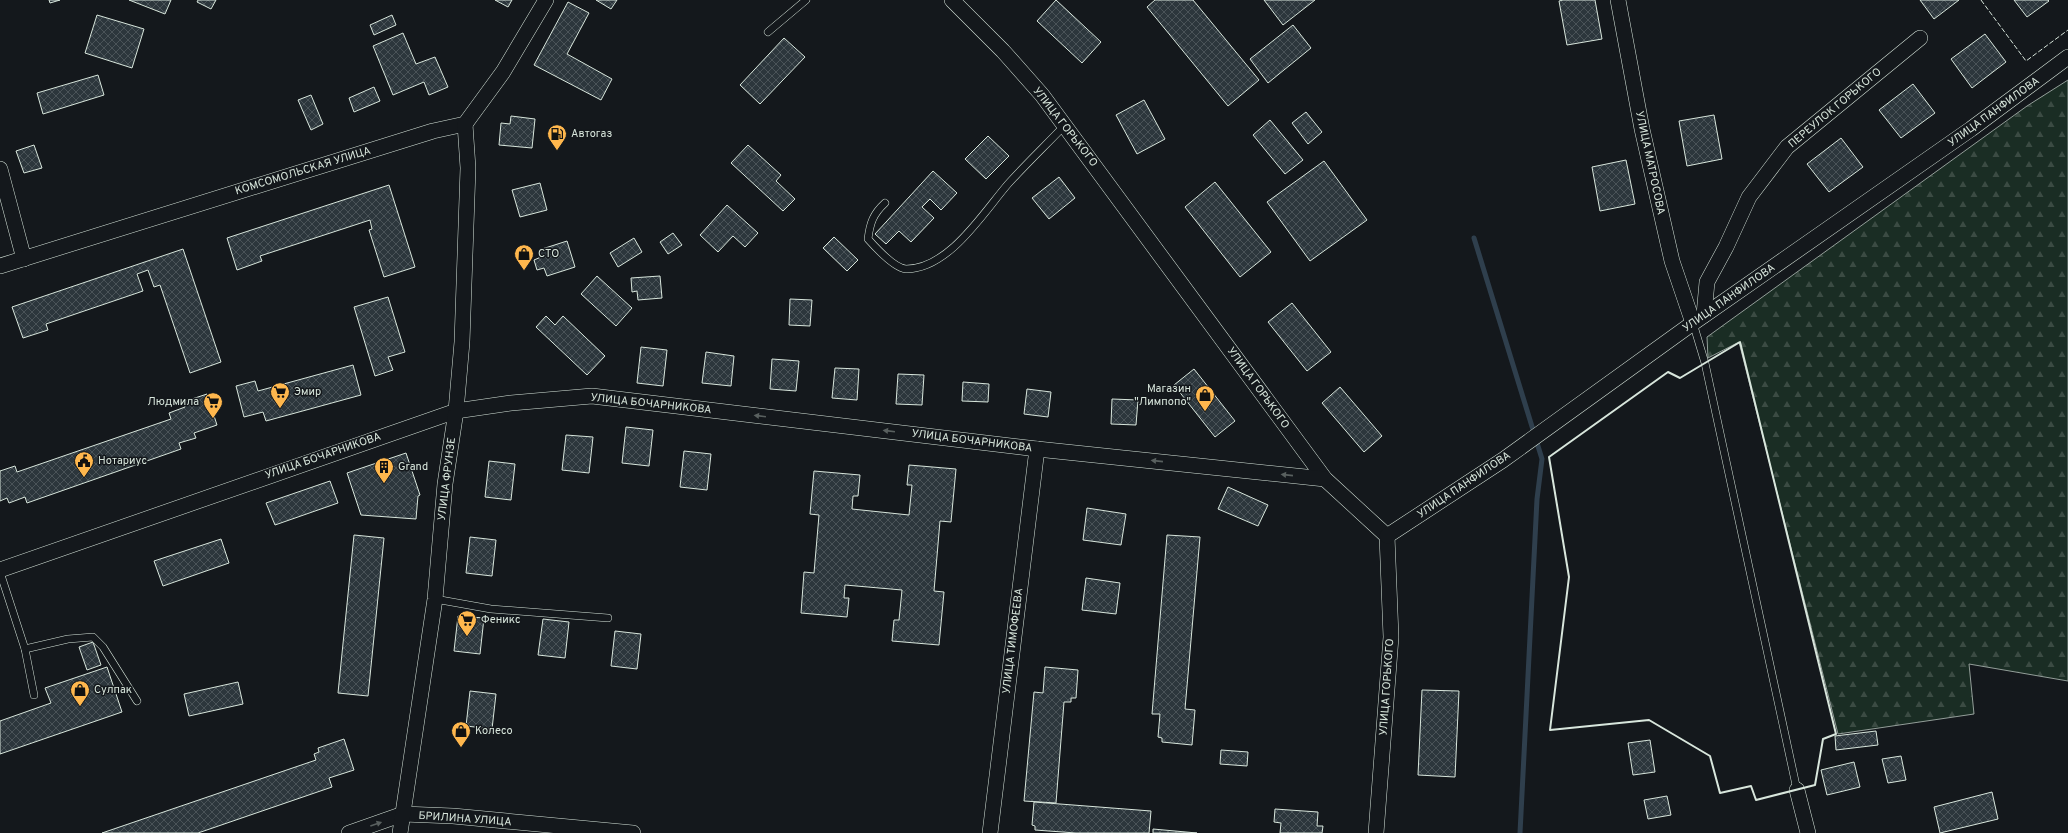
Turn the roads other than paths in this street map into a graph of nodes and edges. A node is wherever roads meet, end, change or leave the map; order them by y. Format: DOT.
graph roads {
  1 [pos="546,0"];
  2 [pos="806,0"];
  3 [pos="953,0"];
  4 [pos="1618,0"];
  5 [pos="768,32"];
  6 [pos="1920,38"];
  7 [pos="2068,57"];
  8 [pos="465,124"];
  9 [pos="1065,125"];
  10 [pos="0,168"];
  11 [pos="885,203"];
  12 [pos="24,259"];
  13 [pos="0,266"];
  14 [pos="1699,319"];
  15 [pos="456,411"];
  16 [pos="1037,448"];
  17 [pos="1325,479"];
  18 [pos="1386,536"];
  19 [pos="0,571"];
  20 [pos="435,599"];
  21 [pos="608,618"];
  22 [pos="25,649"];
  23 [pos="34,695"];
  24 [pos="137,701"];
  25 [pos="1797,790"];
  26 [pos="403,814"];
  27 [pos="349,833"];
  28 [pos="400,833"];
  29 [pos="633,833"];
  30 [pos="990,833"];
  31 [pos="1376,833"];
  32 [pos="1808,833"];
  1 -- 8 [label="street"];
  2 -- 5 [label="lane"];
  3 -- 9 [label="street, УЛИЦА ГОРЬКОГО"];
  4 -- 14 [label="street, УЛИЦА МАТРОСОВА"];
  6 -- 14 [label="street, ПЕРЕУЛОК ГОРЬКОГО"];
  7 -- 14 [label="street, УЛИЦА ПАНФИЛОВА"];
  8 -- 12 [label="street, КОМСОМОЛЬСКАЯ УЛИЦА"];
  8 -- 15 [label="street, УЛИЦА ФРУНЗЕ"];
  9 -- 11 [label="lane"];
  9 -- 17 [label="street, УЛИЦА ГОРЬКОГО"];
  10 -- 12 [label="street"];
  12 -- 13 [label="street, КОМСОМОЛЬСКАЯ УЛИЦА"];
  14 -- 18 [label="street, УЛИЦА ПАНФИЛОВА"];
  14 -- 25 [label="lane"];
  16 -- 15 [label="street, УЛИЦА БОЧАРНИКОВА, one-way"];
  15 -- 19 [label="street, УЛИЦА БОЧАРНИКОВА"];
  15 -- 20 [label="street, УЛИЦА ФРУНЗЕ"];
  17 -- 16 [label="street, УЛИЦА БОЧАРНИКОВА, one-way"];
  16 -- 30 [label="street, УЛИЦА ТИМОФЕЕВА"];
  17 -- 18 [label="street, УЛИЦА ГОРЬКОГО"];
  18 -- 31 [label="street, УЛИЦА ГОРЬКОГО"];
  19 -- 22 [label="lane"];
  20 -- 21 [label="lane"];
  20 -- 26 [label="street, УЛИЦА ФРУНЗЕ"];
  22 -- 23 [label="lane"];
  22 -- 24 [label="lane"];
  25 -- 32 [label="street"];
  27 -- 26 [label="street, БРИЛИНА УЛИЦА, one-way"];
  26 -- 28 [label="street, УЛИЦА ФРУНЗЕ"];
  26 -- 29 [label="street, БРИЛИНА УЛИЦА"];
}
